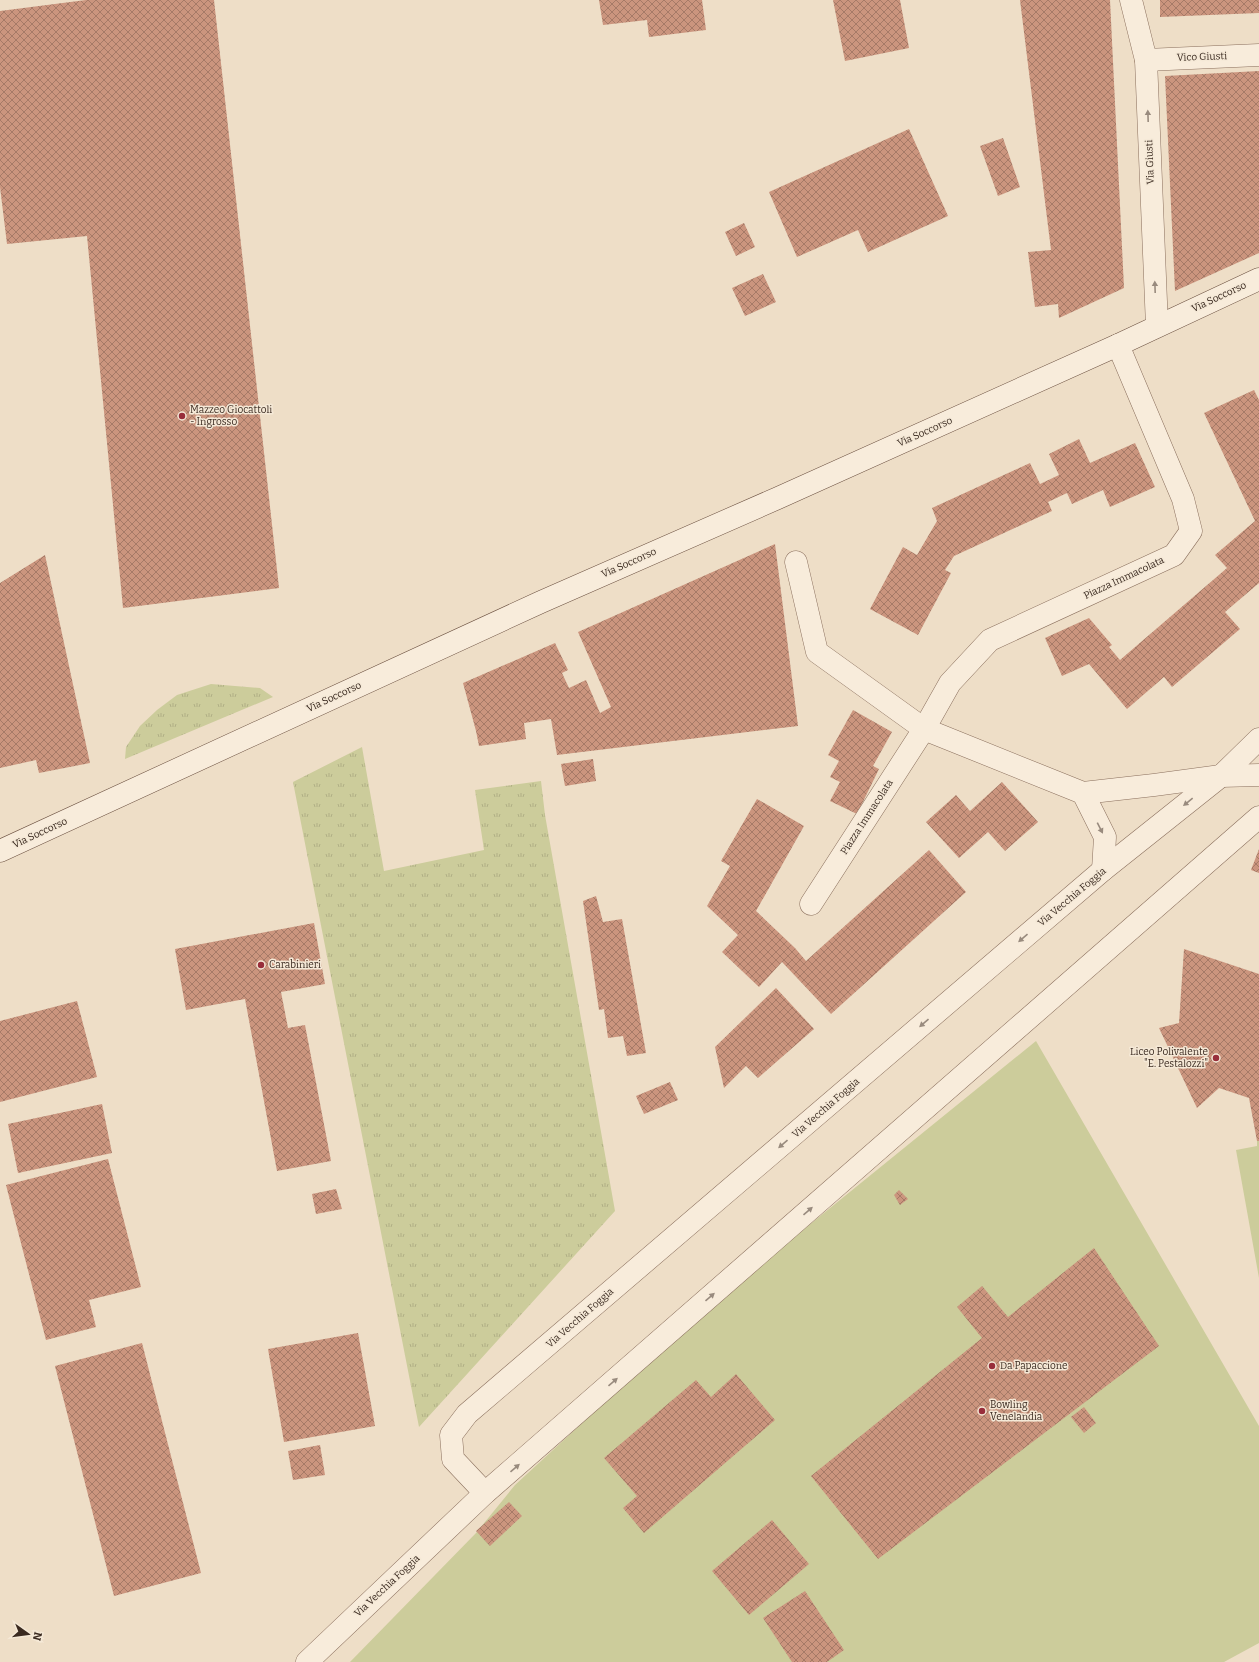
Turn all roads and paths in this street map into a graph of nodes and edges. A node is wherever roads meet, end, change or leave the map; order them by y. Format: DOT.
graph roads {
  1 [pos="1131,0"];
  2 [pos="1259,55"];
  3 [pos="1146,60"];
  4 [pos="1259,279"];
  5 [pos="1157,326"];
  6 [pos="1118,345"];
  7 [pos="796,562"];
  8 [pos="924,729"];
  9 [pos="1259,739"];
  10 [pos="1259,775"];
  11 [pos="1221,776"];
  12 [pos="1083,793"];
  13 [pos="1259,817"];
  14 [pos="0,852"];
  15 [pos="1103,870"];
  16 [pos="811,904"];
  17 [pos="485,1493"];
  18 [pos="307,1662"];
  1 -- 3 [label="street, Via Giusti"];
  2 -- 3 [label="street, Vico Giusti"];
  5 -- 3 [label="street, Via Giusti, one-way"];
  4 -- 5 [label="street, Via Soccorso"];
  5 -- 6 [label="street, Via Soccorso"];
  6 -- 8 [label="street, Piazza Immacolata"];
  6 -- 14 [label="street, Via Soccorso"];
  7 -- 8 [label="street"];
  8 -- 12 [label="street"];
  8 -- 16 [label="street, Piazza Immacolata"];
  9 -- 11 [label="street, Via Vecchia Foggia"];
  10 -- 11 [label="street"];
  11 -- 12 [label="street"];
  11 -- 15 [label="street, Via Vecchia Foggia, one-way"];
  12 -- 15 [label="street, one-way"];
  17 -- 13 [label="street, Via Vecchia Foggia, one-way"];
  15 -- 17 [label="street, Via Vecchia Foggia, one-way"];
  17 -- 18 [label="street, Via Vecchia Foggia"];
}
